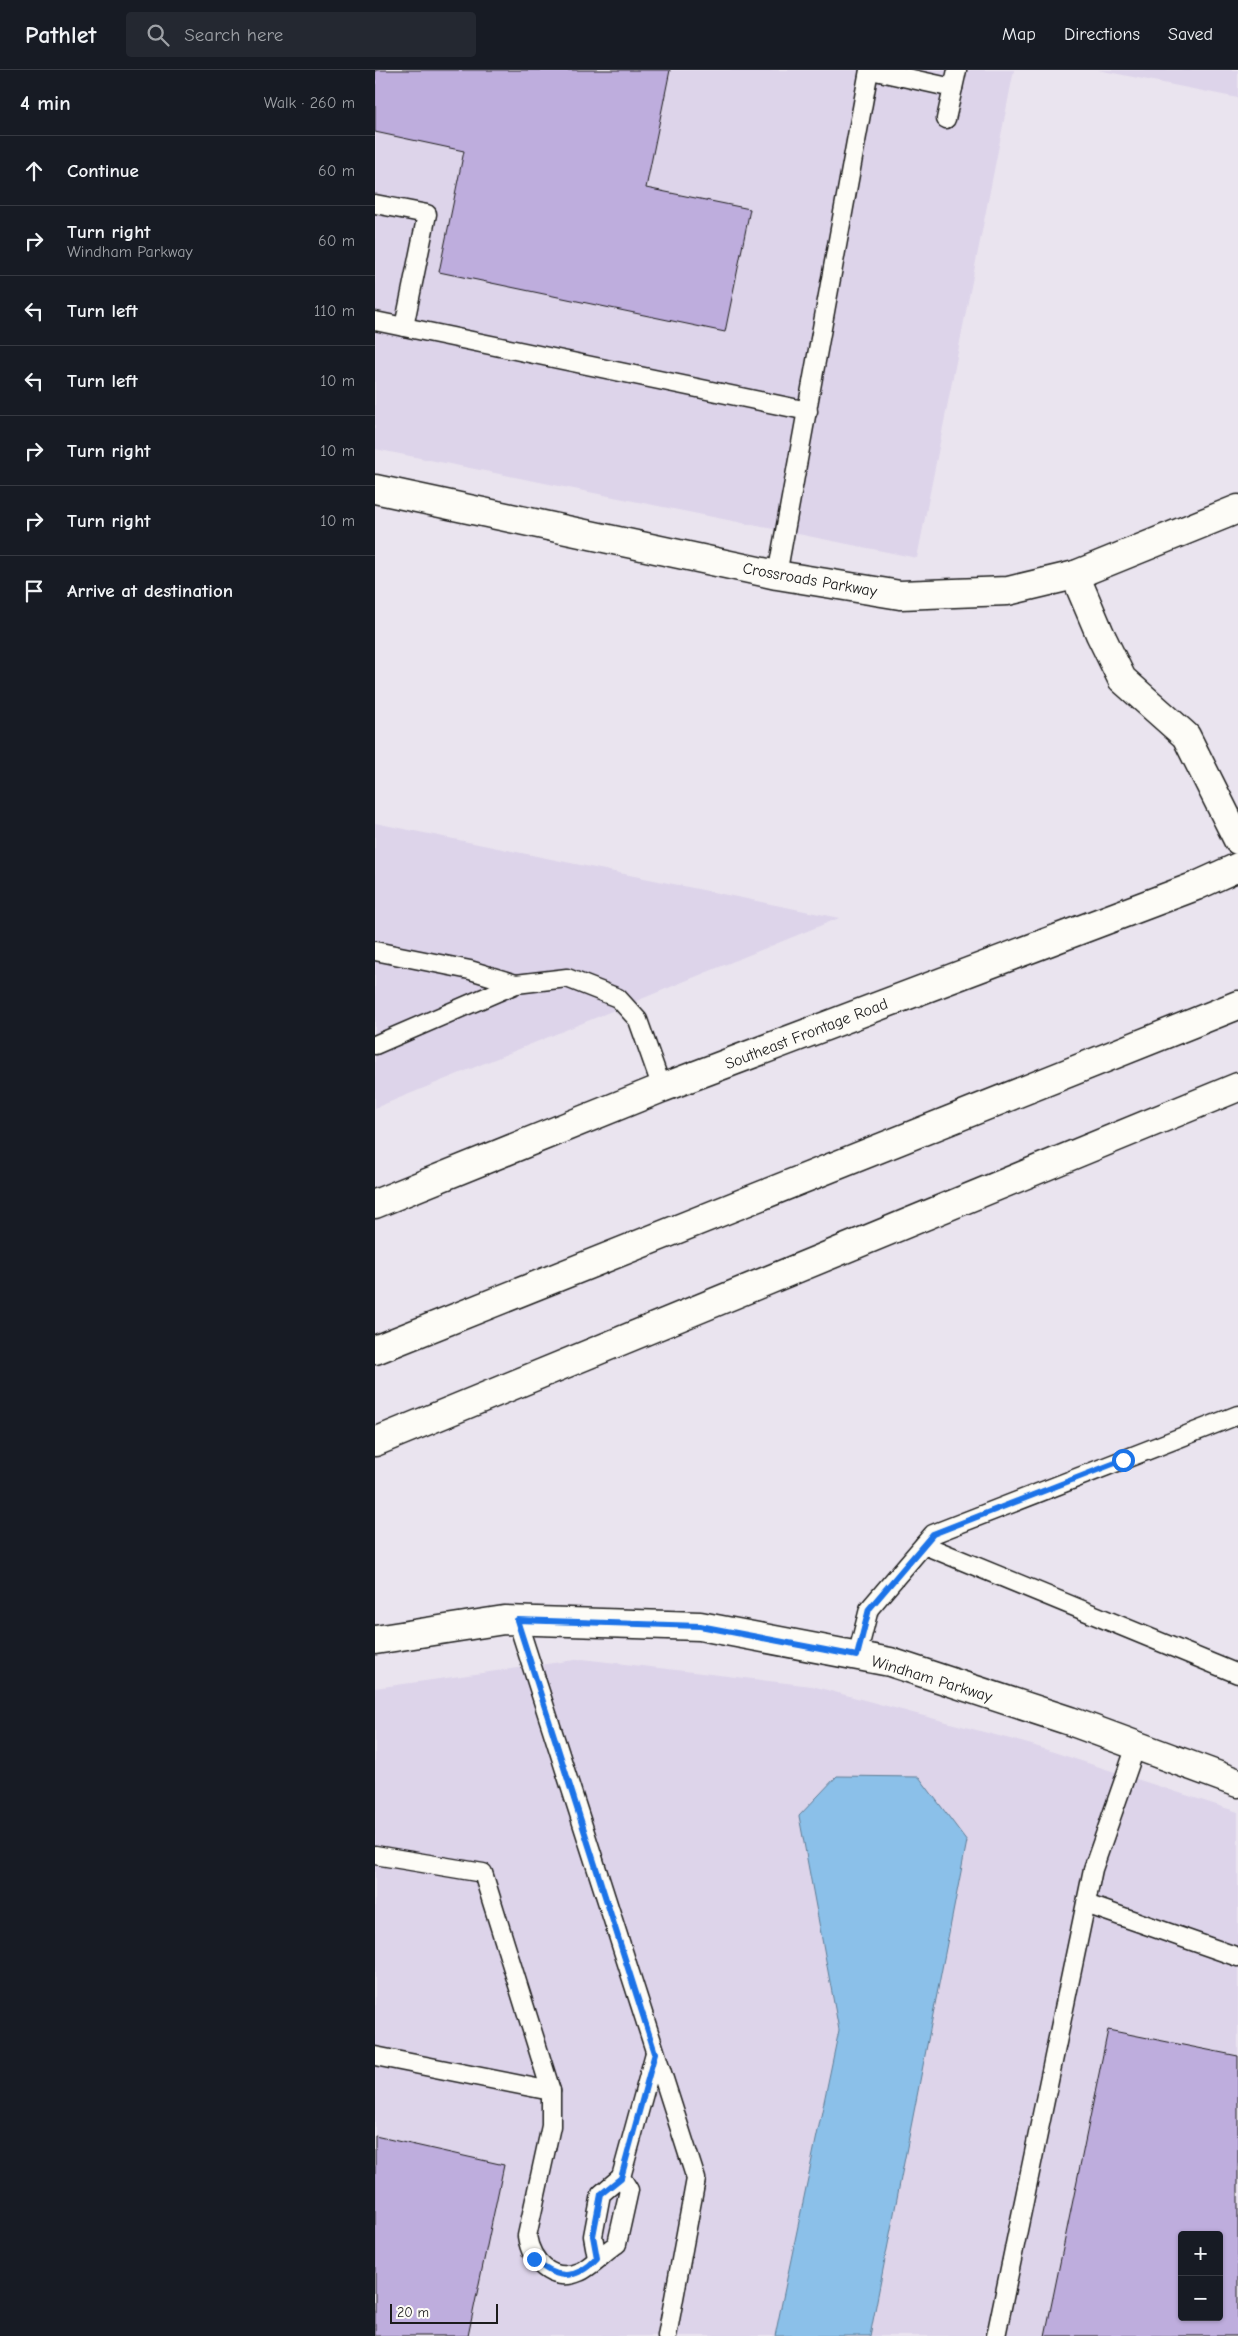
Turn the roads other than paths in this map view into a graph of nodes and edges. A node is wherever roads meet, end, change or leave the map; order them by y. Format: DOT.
graph roads {
  1 [pos="870,70"];
  2 [pos="957,70"];
  3 [pos="953,88"];
  4 [pos="946,119"];
  5 [pos="375,204"];
  6 [pos="375,320"];
  7 [pos="404,326"];
  8 [pos="808,411"];
  9 [pos="375,489"];
  10 [pos="1238,509"];
  11 [pos="777,575"];
  12 [pos="1075,575"];
  13 [pos="1238,840"];
  14 [pos="1238,867"];
  15 [pos="375,951"];
  16 [pos="516,984"];
  17 [pos="1238,1005"];
  18 [pos="375,1045"];
  19 [pos="1238,1087"];
  20 [pos="662,1088"];
  21 [pos="375,1204"];
  22 [pos="375,1350"];
  23 [pos="1238,1415"];
  24 [pos="375,1442"];
  25 [pos="924,1545"];
  26 [pos="517,1620"];
  27 [pos="375,1640"];
  28 [pos="857,1656"];
  29 [pos="1238,1674"];
  30 [pos="1136,1746"];
  31 [pos="1238,1783"];
  32 [pos="375,1855"];
  33 [pos="1086,1904"];
  34 [pos="1238,1957"];
  35 [pos="655,2053"];
  36 [pos="375,2056"];
  37 [pos="551,2091"];
  38 [pos="621,2178"];
  39 [pos="597,2258"];
  40 [pos="667,2336"];
  41 [pos="996,2336"];
  1 -- 3 [label="lane"];
  1 -- 8 [label="lane"];
  2 -- 3 [label="lane"];
  3 -- 4 [label="lane"];
  5 -- 7 [label="lane"];
  6 -- 7 [label="lane"];
  7 -- 8 [label="lane"];
  8 -- 11 [label="lane"];
  9 -- 11 [label="main road, Crossroads Parkway"];
  10 -- 12 [label="main road, Crossroads Parkway"];
  11 -- 12 [label="main road, Crossroads Parkway"];
  12 -- 13 [label="main road"];
  14 -- 20 [label="main road, Southeast Frontage Road"];
  15 -- 16 [label="lane"];
  16 -- 18 [label="lane"];
  16 -- 20 [label="lane"];
  17 -- 22 [label="main road"];
  19 -- 24 [label="main road"];
  20 -- 21 [label="main road, Southeast Frontage Road"];
  23 -- 25 [label="lane"];
  25 -- 28 [label="lane"];
  25 -- 29 [label="lane"];
  26 -- 27 [label="main road, Windham Parkway"];
  26 -- 28 [label="main road, Windham Parkway"];
  26 -- 35 [label="lane"];
  28 -- 30 [label="main road, Windham Parkway"];
  30 -- 31 [label="main road, Windham Parkway"];
  30 -- 33 [label="lane"];
  32 -- 37 [label="lane"];
  33 -- 34 [label="lane"];
  33 -- 41 [label="lane"];
  35 -- 38 [label="lane"];
  35 -- 40 [label="lane"];
  36 -- 37 [label="lane"];
  37 -- 39 [label="lane"];
  38 -- 39 [label="lane"];
  38 -- 39 [label="lane"];
}
